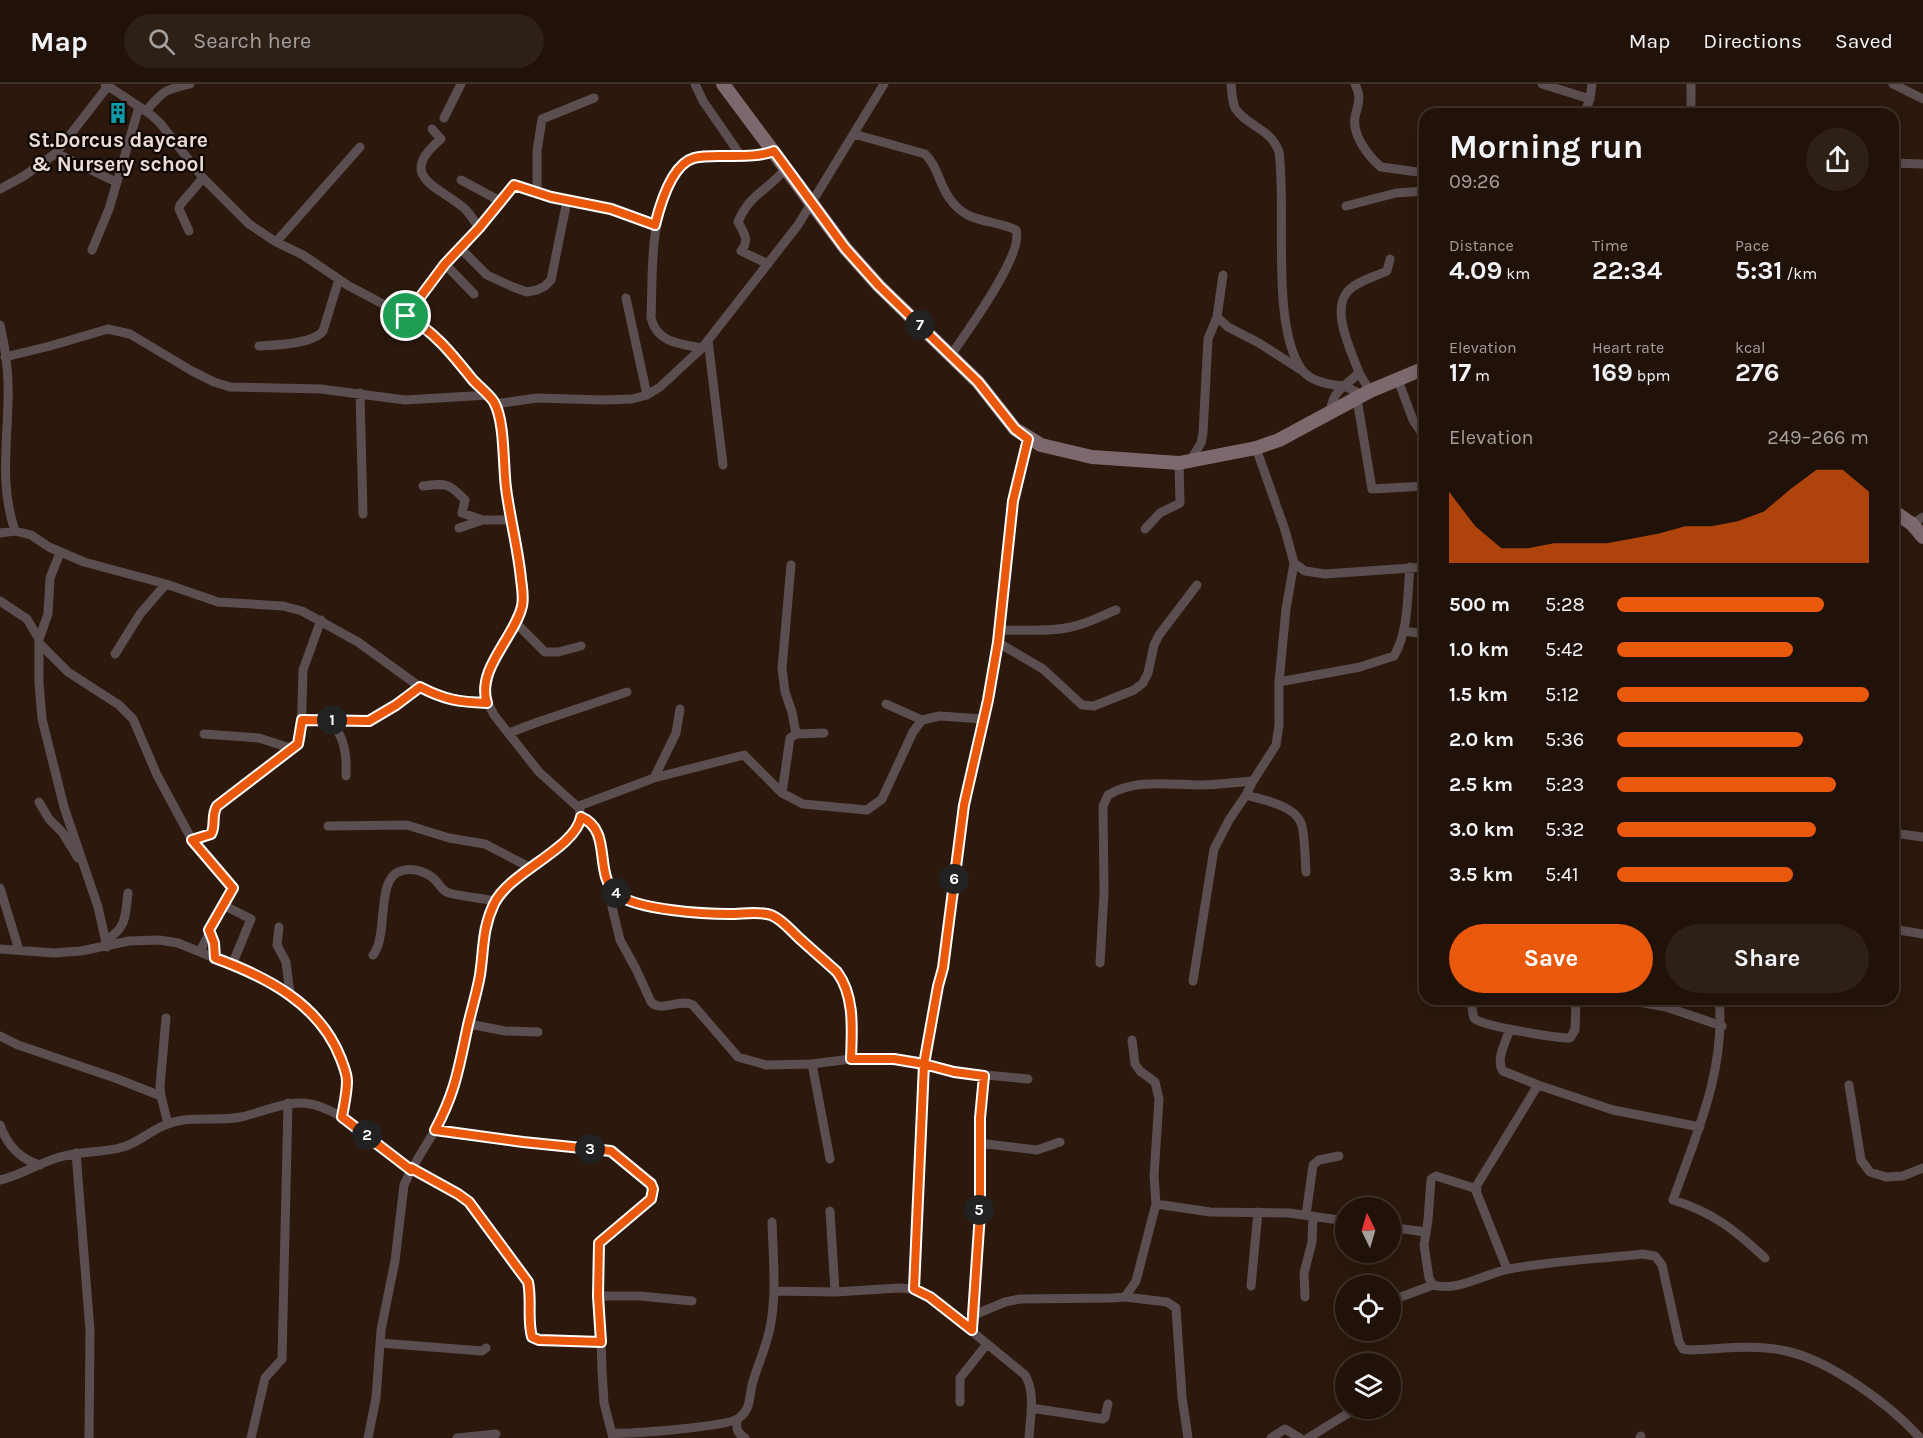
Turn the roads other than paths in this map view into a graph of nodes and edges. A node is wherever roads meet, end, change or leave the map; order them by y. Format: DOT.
graph roads {
  1 [pos="190,84"];
  2 [pos="461,84"];
  3 [pos="695,84"];
  4 [pos="723,84"];
  5 [pos="884,84"];
  6 [pos="1231,84"];
  7 [pos="1355,84"];
  8 [pos="1542,84"];
  9 [pos="1592,84"];
  10 [pos="1691,84"];
  11 [pos="106,85"];
  12 [pos="1897,85"];
  13 [pos="594,98"];
  14 [pos="1590,99"];
  15 [pos="1923,99"];
  16 [pos="1586,108"];
  17 [pos="1690,108"];
  18 [pos="142,109"];
  19 [pos="444,118"];
  20 [pos="432,129"];
  21 [pos="854,134"];
  22 [pos="360,147"];
  23 [pos="774,151"];
  24 [pos="56,153"];
  25 [pos="741,156"];
  26 [pos="1899,163"];
  27 [pos="1923,164"];
  28 [pos="786,168"];
  29 [pos="1419,172"];
  30 [pos="203,178"];
  31 [pos="461,180"];
  32 [pos="116,182"];
  33 [pos="0,189"];
  34 [pos="1419,191"];
  35 [pos="537,193"];
  36 [pos="500,201"];
  37 [pos="567,201"];
  38 [pos="812,203"];
  39 [pos="1346,206"];
  40 [pos="655,225"];
  41 [pos="479,228"];
  42 [pos="189,231"];
  43 [pos="276,242"];
  44 [pos="460,248"];
  45 [pos="92,250"];
  46 [pos="1390,259"];
  47 [pos="445,264"];
  48 [pos="768,264"];
  49 [pos="1222,275"];
  50 [pos="339,279"];
  51 [pos="474,294"];
  52 [pos="626,298"];
  53 [pos="406,316"];
  54 [pos="1217,317"];
  55 [pos="0,325"];
  56 [pos="2,338"];
  57 [pos="705,344"];
  58 [pos="260,346"];
  59 [pos="951,355"];
  60 [pos="5,357"];
  61 [pos="1419,371"];
  62 [pos="1303,372"];
  63 [pos="1359,373"];
  64 [pos="1398,380"];
  65 [pos="1344,386"];
  66 [pos="360,393"];
  67 [pos="647,395"];
  68 [pos="1364,395"];
  69 [pos="492,400"];
  70 [pos="1330,413"];
  71 [pos="1419,429"];
  72 [pos="1028,439"];
  73 [pos="1256,448"];
  74 [pos="1184,462"];
  75 [pos="723,465"];
  76 [pos="423,486"];
  77 [pos="1419,486"];
  78 [pos="4,502"];
  79 [pos="1899,513"];
  80 [pos="363,514"];
  81 [pos="483,520"];
  82 [pos="512,520"];
  83 [pos="1917,520"];
  84 [pos="459,528"];
  85 [pos="1145,529"];
  86 [pos="15,531"];
  87 [pos="0,533"];
  88 [pos="1923,537"];
  89 [pos="60,553"];
  90 [pos="1294,563"];
  91 [pos="791,565"];
  92 [pos="1410,567"];
  93 [pos="1419,567"];
  94 [pos="166,584"];
  95 [pos="1197,585"];
  96 [pos="0,601"];
  97 [pos="1116,610"];
  98 [pos="321,620"];
  99 [pos="516,623"];
  100 [pos="999,630"];
  101 [pos="1404,631"];
  102 [pos="1419,633"];
  103 [pos="39,641"];
  104 [pos="998,642"];
  105 [pos="581,646"];
  106 [pos="115,654"];
  107 [pos="1280,682"];
  108 [pos="420,687"];
  109 [pos="627,692"];
  110 [pos="487,703"];
  111 [pos="886,704"];
  112 [pos="680,710"];
  113 [pos="983,719"];
  114 [pos="302,720"];
  115 [pos="323,720"];
  116 [pos="922,720"];
  117 [pos="509,733"];
  118 [pos="204,734"];
  119 [pos="796,734"];
  120 [pos="825,734"];
  121 [pos="294,747"];
  122 [pos="346,776"];
  123 [pos="654,778"];
  124 [pos="1253,781"];
  125 [pos="782,793"];
  126 [pos="1246,795"];
  127 [pos="39,802"];
  128 [pos="579,806"];
  129 [pos="581,817"];
  130 [pos="328,826"];
  131 [pos="1899,834"];
  132 [pos="1923,837"];
  133 [pos="192,840"];
  134 [pos="531,868"];
  135 [pos="85,871"];
  136 [pos="1306,872"];
  137 [pos="610,887"];
  138 [pos="0,888"];
  139 [pos="128,893"];
  140 [pos="495,901"];
  141 [pos="224,905"];
  142 [pos="279,927"];
  143 [pos="209,930"];
  144 [pos="1899,930"];
  145 [pos="1923,934"];
  146 [pos="106,944"];
  147 [pos="0,949"];
  148 [pos="19,950"];
  149 [pos="200,951"];
  150 [pos="373,955"];
  151 [pos="215,958"];
  152 [pos="1100,963"];
  153 [pos="232,964"];
  154 [pos="1193,981"];
  155 [pos="290,994"];
  156 [pos="1472,1005"];
  157 [pos="1576,1005"];
  158 [pos="1660,1005"];
  159 [pos="1720,1005"];
  160 [pos="166,1018"];
  161 [pos="469,1024"];
  162 [pos="1722,1026"];
  163 [pos="1510,1029"];
  164 [pos="538,1032"];
  165 [pos="0,1036"];
  166 [pos="1132,1040"];
  167 [pos="851,1059"];
  168 [pos="812,1064"];
  169 [pos="924,1064"];
  170 [pos="984,1076"];
  171 [pos="1028,1079"];
  172 [pos="1538,1085"];
  173 [pos="1849,1085"];
  174 [pos="161,1096"];
  175 [pos="288,1103"];
  176 [pos="342,1117"];
  177 [pos="168,1124"];
  178 [pos="0,1125"];
  179 [pos="1700,1127"];
  180 [pos="435,1130"];
  181 [pos="1060,1142"];
  182 [pos="979,1143"];
  183 [pos="76,1153"];
  184 [pos="1339,1156"];
  185 [pos="830,1159"];
  186 [pos="39,1165"];
  187 [pos="1923,1168"];
  188 [pos="411,1169"];
  189 [pos="0,1180"];
  190 [pos="1476,1189"];
  191 [pos="1156,1204"];
  192 [pos="830,1211"];
  193 [pos="1258,1212"];
  194 [pos="1310,1215"];
  195 [pos="1335,1219"];
  196 [pos="772,1222"];
  197 [pos="1401,1229"];
  198 [pos="1425,1232"];
  199 [pos="1765,1258"];
  200 [pos="1507,1269"];
  201 [pos="1251,1286"];
  202 [pos="1433,1286"];
  203 [pos="914,1289"];
  204 [pos="775,1291"];
  205 [pos="835,1292"];
  206 [pos="598,1296"];
  207 [pos="1305,1296"];
  208 [pos="1125,1297"];
  209 [pos="1401,1297"];
  210 [pos="692,1301"];
  211 [pos="974,1315"];
  212 [pos="972,1330"];
  213 [pos="380,1342"];
  214 [pos="601,1342"];
  215 [pos="987,1344"];
  216 [pos="486,1347"];
  217 [pos="960,1402"];
  218 [pos="1108,1404"];
  219 [pos="1031,1408"];
  220 [pos="1339,1419"];
  221 [pos="737,1420"];
  222 [pos="496,1434"];
  223 [pos="612,1436"];
  224 [pos="89,1438"];
  225 [pos="251,1438"];
  226 [pos="368,1438"];
  227 [pos="457,1438"];
  228 [pos="745,1438"];
  229 [pos="1029,1438"];
  230 [pos="1188,1438"];
  231 [pos="1271,1438"];
  232 [pos="1300,1438"];
  233 [pos="1308,1438"];
  234 [pos="1920,1438"];
  1 -- 18 [label="street"];
  2 -- 19 [label="street"];
  3 -- 25 [label="street"];
  4 -- 23 [label="street"];
  5 -- 21 [label="street"];
  6 -- 62 [label="street"];
  7 -- 29 [label="street"];
  8 -- 14 [label="street"];
  9 -- 14 [label="street"];
  10 -- 17 [label="street"];
  11 -- 18 [label="street"];
  11 -- 24 [label="street"];
  12 -- 15 [label="street"];
  13 -- 35 [label="street"];
  14 -- 16 [label="street"];
  18 -- 30 [label="street"];
  18 -- 32 [label="street"];
  20 -- 41 [label="street"];
  21 -- 38 [label="street"];
  21 -- 59 [label="street"];
  22 -- 43 [label="street"];
  23 -- 25 [label="street"];
  23 -- 28 [label="street"];
  24 -- 32 [label="street"];
  24 -- 33 [label="street"];
  25 -- 40 [label="street"];
  26 -- 27 [label="street"];
  28 -- 38 [label="street"];
  28 -- 48 [label="street"];
  30 -- 42 [label="street"];
  30 -- 43 [label="street"];
  31 -- 36 [label="street"];
  32 -- 45 [label="street"];
  34 -- 39 [label="street"];
  35 -- 36 [label="street"];
  35 -- 37 [label="street"];
  36 -- 41 [label="street"];
  37 -- 40 [label="street"];
  37 -- 44 [label="street"];
  38 -- 48 [label="street"];
  38 -- 59 [label="street"];
  40 -- 57 [label="street"];
  41 -- 44 [label="street"];
  43 -- 50 [label="street"];
  44 -- 47 [label="street"];
  46 -- 63 [label="street"];
  47 -- 51 [label="street"];
  47 -- 53 [label="street"];
  48 -- 57 [label="street"];
  49 -- 54 [label="street"];
  50 -- 53 [label="street"];
  50 -- 58 [label="street"];
  52 -- 67 [label="street"];
  53 -- 69 [label="street"];
  54 -- 62 [label="street"];
  54 -- 74 [label="street"];
  55 -- 56 [label="street"];
  56 -- 60 [label="street"];
  57 -- 67 [label="street"];
  57 -- 75 [label="street"];
  59 -- 72 [label="street"];
  60 -- 66 [label="street"];
  60 -- 78 [label="street"];
  61 -- 64 [label="street"];
  62 -- 65 [label="street"];
  63 -- 65 [label="street"];
  63 -- 68 [label="street"];
  64 -- 68 [label="street"];
  64 -- 71 [label="street"];
  65 -- 68 [label="street"];
  65 -- 70 [label="street"];
  66 -- 69 [label="street"];
  66 -- 80 [label="street"];
  67 -- 69 [label="street"];
  68 -- 70 [label="street"];
  68 -- 77 [label="street"];
  69 -- 82 [label="street"];
  70 -- 73 [label="street"];
  72 -- 74 [label="street"];
  72 -- 100 [label="street"];
  73 -- 74 [label="street"];
  73 -- 90 [label="street"];
  74 -- 85 [label="street"];
  76 -- 81 [label="street"];
  78 -- 86 [label="street"];
  79 -- 83 [label="street"];
  81 -- 82 [label="street"];
  81 -- 84 [label="street"];
  82 -- 99 [label="street"];
  83 -- 88 [label="street"];
  86 -- 87 [label="street"];
  86 -- 89 [label="street"];
  89 -- 94 [label="street"];
  89 -- 103 [label="street"];
  90 -- 92 [label="street"];
  90 -- 107 [label="street"];
  91 -- 119 [label="street"];
  92 -- 93 [label="street"];
  92 -- 101 [label="street"];
  94 -- 98 [label="street"];
  94 -- 106 [label="street"];
  95 -- 104 [label="street"];
  96 -- 103 [label="street"];
  97 -- 100 [label="street"];
  98 -- 108 [label="street"];
  98 -- 114 [label="street"];
  99 -- 105 [label="street"];
  99 -- 110 [label="street"];
  100 -- 104 [label="street"];
  101 -- 102 [label="street"];
  101 -- 107 [label="street"];
  103 -- 133 [label="street"];
  103 -- 135 [label="street"];
  104 -- 113 [label="street"];
  107 -- 124 [label="street"];
  108 -- 110 [label="street"];
  108 -- 115 [label="street"];
  109 -- 117 [label="street"];
  110 -- 117 [label="street"];
  111 -- 116 [label="street"];
  112 -- 123 [label="street"];
  113 -- 116 [label="street"];
  113 -- 169 [label="street"];
  114 -- 115 [label="street"];
  114 -- 121 [label="street"];
  115 -- 122 [label="street"];
  116 -- 125 [label="street"];
  117 -- 128 [label="street"];
  118 -- 121 [label="street"];
  119 -- 120 [label="street"];
  119 -- 125 [label="street"];
  121 -- 133 [label="street"];
  123 -- 125 [label="street"];
  123 -- 128 [label="street"];
  124 -- 126 [label="street"];
  124 -- 152 [label="street"];
  126 -- 136 [label="street"];
  126 -- 154 [label="street"];
  127 -- 135 [label="street"];
  128 -- 129 [label="street"];
  129 -- 134 [label="street"];
  129 -- 137 [label="street"];
  130 -- 134 [label="street"];
  131 -- 132 [label="street"];
  133 -- 141 [label="street"];
  134 -- 140 [label="street"];
  135 -- 146 [label="street"];
  137 -- 167 [label="street"];
  137 -- 168 [label="street"];
  138 -- 148 [label="street"];
  139 -- 146 [label="street"];
  140 -- 150 [label="street"];
  140 -- 161 [label="street"];
  141 -- 143 [label="street"];
  141 -- 153 [label="street"];
  142 -- 155 [label="street"];
  143 -- 149 [label="street"];
  143 -- 151 [label="street"];
  144 -- 145 [label="street"];
  146 -- 148 [label="street"];
  146 -- 149 [label="street"];
  147 -- 148 [label="street"];
  149 -- 151 [label="street"];
  151 -- 153 [label="street"];
  153 -- 155 [label="street"];
  155 -- 176 [label="street"];
  156 -- 163 [label="street"];
  157 -- 163 [label="street"];
  158 -- 162 [label="street"];
  159 -- 162 [label="street"];
  160 -- 174 [label="street"];
  161 -- 164 [label="street"];
  161 -- 180 [label="street"];
  162 -- 179 [label="street"];
  163 -- 172 [label="street"];
  165 -- 174 [label="street"];
  166 -- 191 [label="street"];
  167 -- 168 [label="street"];
  167 -- 169 [label="street"];
  168 -- 185 [label="street"];
  169 -- 170 [label="street"];
  169 -- 203 [label="street"];
  170 -- 171 [label="street"];
  170 -- 182 [label="street"];
  172 -- 179 [label="street"];
  172 -- 190 [label="street"];
  173 -- 187 [label="street"];
  174 -- 177 [label="street"];
  175 -- 176 [label="street"];
  175 -- 177 [label="street"];
  175 -- 225 [label="street"];
  176 -- 188 [label="street"];
  177 -- 183 [label="street"];
  178 -- 186 [label="street"];
  179 -- 199 [label="street"];
  180 -- 188 [label="street"];
  180 -- 206 [label="street"];
  181 -- 182 [label="street"];
  182 -- 211 [label="street"];
  183 -- 186 [label="street"];
  183 -- 224 [label="street"];
  184 -- 194 [label="street"];
  186 -- 189 [label="street"];
  188 -- 213 [label="street"];
  188 -- 214 [label="street"];
  190 -- 198 [label="street"];
  190 -- 200 [label="street"];
  191 -- 193 [label="street"];
  191 -- 208 [label="street"];
  192 -- 205 [label="street"];
  193 -- 194 [label="street"];
  193 -- 201 [label="street"];
  194 -- 195 [label="street"];
  194 -- 207 [label="street"];
  196 -- 204 [label="street"];
  197 -- 198 [label="street"];
  198 -- 202 [label="street"];
  200 -- 202 [label="street"];
  200 -- 234 [label="street"];
  202 -- 209 [label="street"];
  203 -- 205 [label="street"];
  203 -- 212 [label="street"];
  204 -- 205 [label="street"];
  204 -- 221 [label="street"];
  206 -- 210 [label="street"];
  206 -- 214 [label="street"];
  208 -- 211 [label="street"];
  208 -- 230 [label="street"];
  211 -- 212 [label="street"];
  212 -- 215 [label="street"];
  213 -- 216 [label="street"];
  213 -- 226 [label="street"];
  214 -- 223 [label="street"];
  215 -- 217 [label="street"];
  215 -- 219 [label="street"];
  218 -- 219 [label="street"];
  219 -- 229 [label="street"];
  220 -- 233 [label="street"];
  221 -- 223 [label="street"];
  221 -- 228 [label="street"];
  222 -- 227 [label="street"];
  231 -- 232 [label="street"];
}
